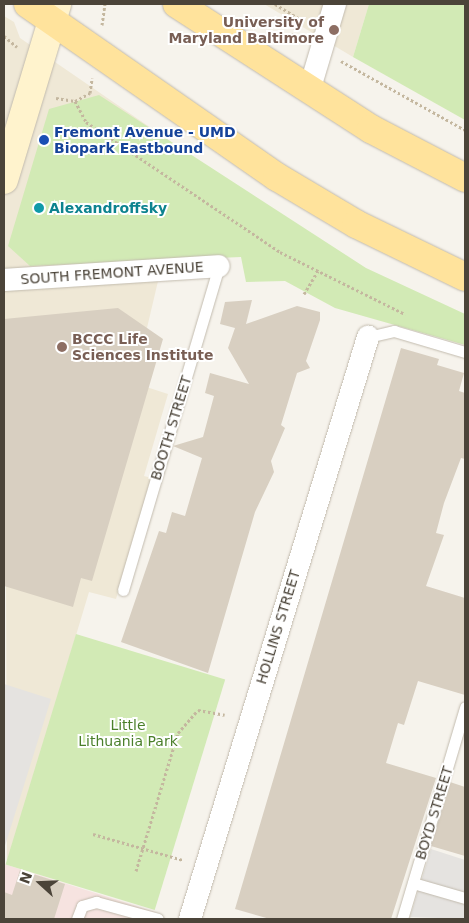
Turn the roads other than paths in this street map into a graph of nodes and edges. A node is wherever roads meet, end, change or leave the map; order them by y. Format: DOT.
graph roads {
  1 [pos="28,4"];
  2 [pos="177,4"];
  3 [pos="335,4"];
  4 [pos="54,12"];
  5 [pos="309,91"];
  6 [pos="465,178"];
  7 [pos="4,180"];
  8 [pos="219,266"];
  9 [pos="465,277"];
  10 [pos="4,280"];
  11 [pos="368,337"];
  12 [pos="465,352"];
  13 [pos="124,590"];
  14 [pos="465,707"];
  15 [pos="413,883"];
  16 [pos="465,898"];
  17 [pos="128,915"];
  18 [pos="78,919"];
  19 [pos="158,919"];
  20 [pos="190,919"];
  21 [pos="402,919"];
  1 -- 4 [label="main road"];
  2 -- 5 [label="main road"];
  3 -- 5 [label="street"];
  4 -- 7 [label="main road"];
  4 -- 9 [label="main road"];
  5 -- 6 [label="main road"];
  8 -- 10 [label="street, SOUTH FREMONT AVENUE"];
  8 -- 13 [label="lane, BOOTH STREET"];
  11 -- 12 [label="lane"];
  11 -- 20 [label="street, HOLLINS STREET"];
  14 -- 15 [label="lane, BOYD STREET"];
  15 -- 16 [label="lane"];
  15 -- 21 [label="lane, BOYD STREET"];
  17 -- 18 [label="lane"];
  17 -- 19 [label="lane"];
}
